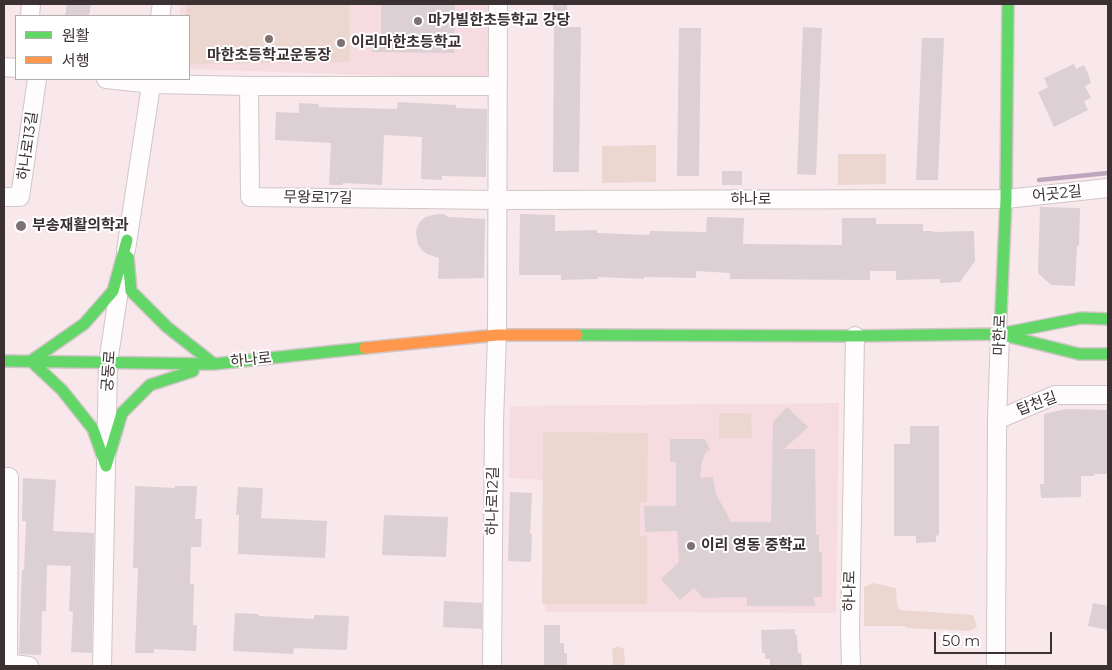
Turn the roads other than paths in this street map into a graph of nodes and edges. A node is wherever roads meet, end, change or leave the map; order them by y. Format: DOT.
graph roads {
  1 [pos="498,4"];
  2 [pos="1008,4"];
  3 [pos="37,80"];
  4 [pos="129,80"];
  5 [pos="152,81"];
  6 [pos="249,86"];
  7 [pos="497,86"];
  8 [pos="1108,188"];
  9 [pos="4,197"];
  10 [pos="1006,199"];
  11 [pos="497,200"];
  12 [pos="127,240"];
  13 [pos="1108,319"];
  14 [pos="1000,334"];
  15 [pos="497,335"];
  16 [pos="855,336"];
  17 [pos="1108,354"];
  18 [pos="4,361"];
  19 [pos="31,361"];
  20 [pos="108,363"];
  21 [pos="214,364"];
  22 [pos="1108,395"];
  23 [pos="997,420"];
  24 [pos="106,466"];
  25 [pos="4,477"];
  26 [pos="7,574"];
  27 [pos="6,663"];
  28 [pos="29,666"];
  29 [pos="102,666"];
  30 [pos="492,666"];
  31 [pos="851,666"];
  32 [pos="996,666"];
  1 -- 7 [label="street"];
  2 -- 10 [label="street, 마한로"];
  3 -- 9 [label="street, 하나로13길"];
  4 -- 5 [label="street"];
  5 -- 6 [label="street"];
  5 -- 12 [label="street, 궁동로"];
  6 -- 7 [label="street"];
  6 -- 11 [label="street, 무왕로17길"];
  7 -- 11 [label="street"];
  8 -- 10 [label="street, 어곳2길"];
  10 -- 11 [label="street, 하나로"];
  10 -- 14 [label="street, 마한로"];
  11 -- 15 [label="street"];
  12 -- 19 [label="street"];
  12 -- 20 [label="street, 궁동로"];
  12 -- 21 [label="street"];
  13 -- 14 [label="street, 하나로"];
  14 -- 16 [label="street, 하나로"];
  14 -- 17 [label="street, 하나로"];
  14 -- 23 [label="street, 마한로"];
  15 -- 16 [label="street, 하나로"];
  15 -- 21 [label="street, 하나로"];
  15 -- 30 [label="street, 하나로12길"];
  16 -- 31 [label="street, 하나로"];
  18 -- 19 [label="street, 하나로"];
  19 -- 20 [label="street, 하나로"];
  19 -- 24 [label="street"];
  20 -- 21 [label="street, 하나로"];
  20 -- 24 [label="street, 궁동로"];
  21 -- 24 [label="street"];
  22 -- 23 [label="street, 탑천길"];
  23 -- 32 [label="street, 마한로"];
  24 -- 29 [label="street, 궁동로"];
  25 -- 26 [label="street"];
  26 -- 27 [label="street"];
  27 -- 28 [label="street"];
}
